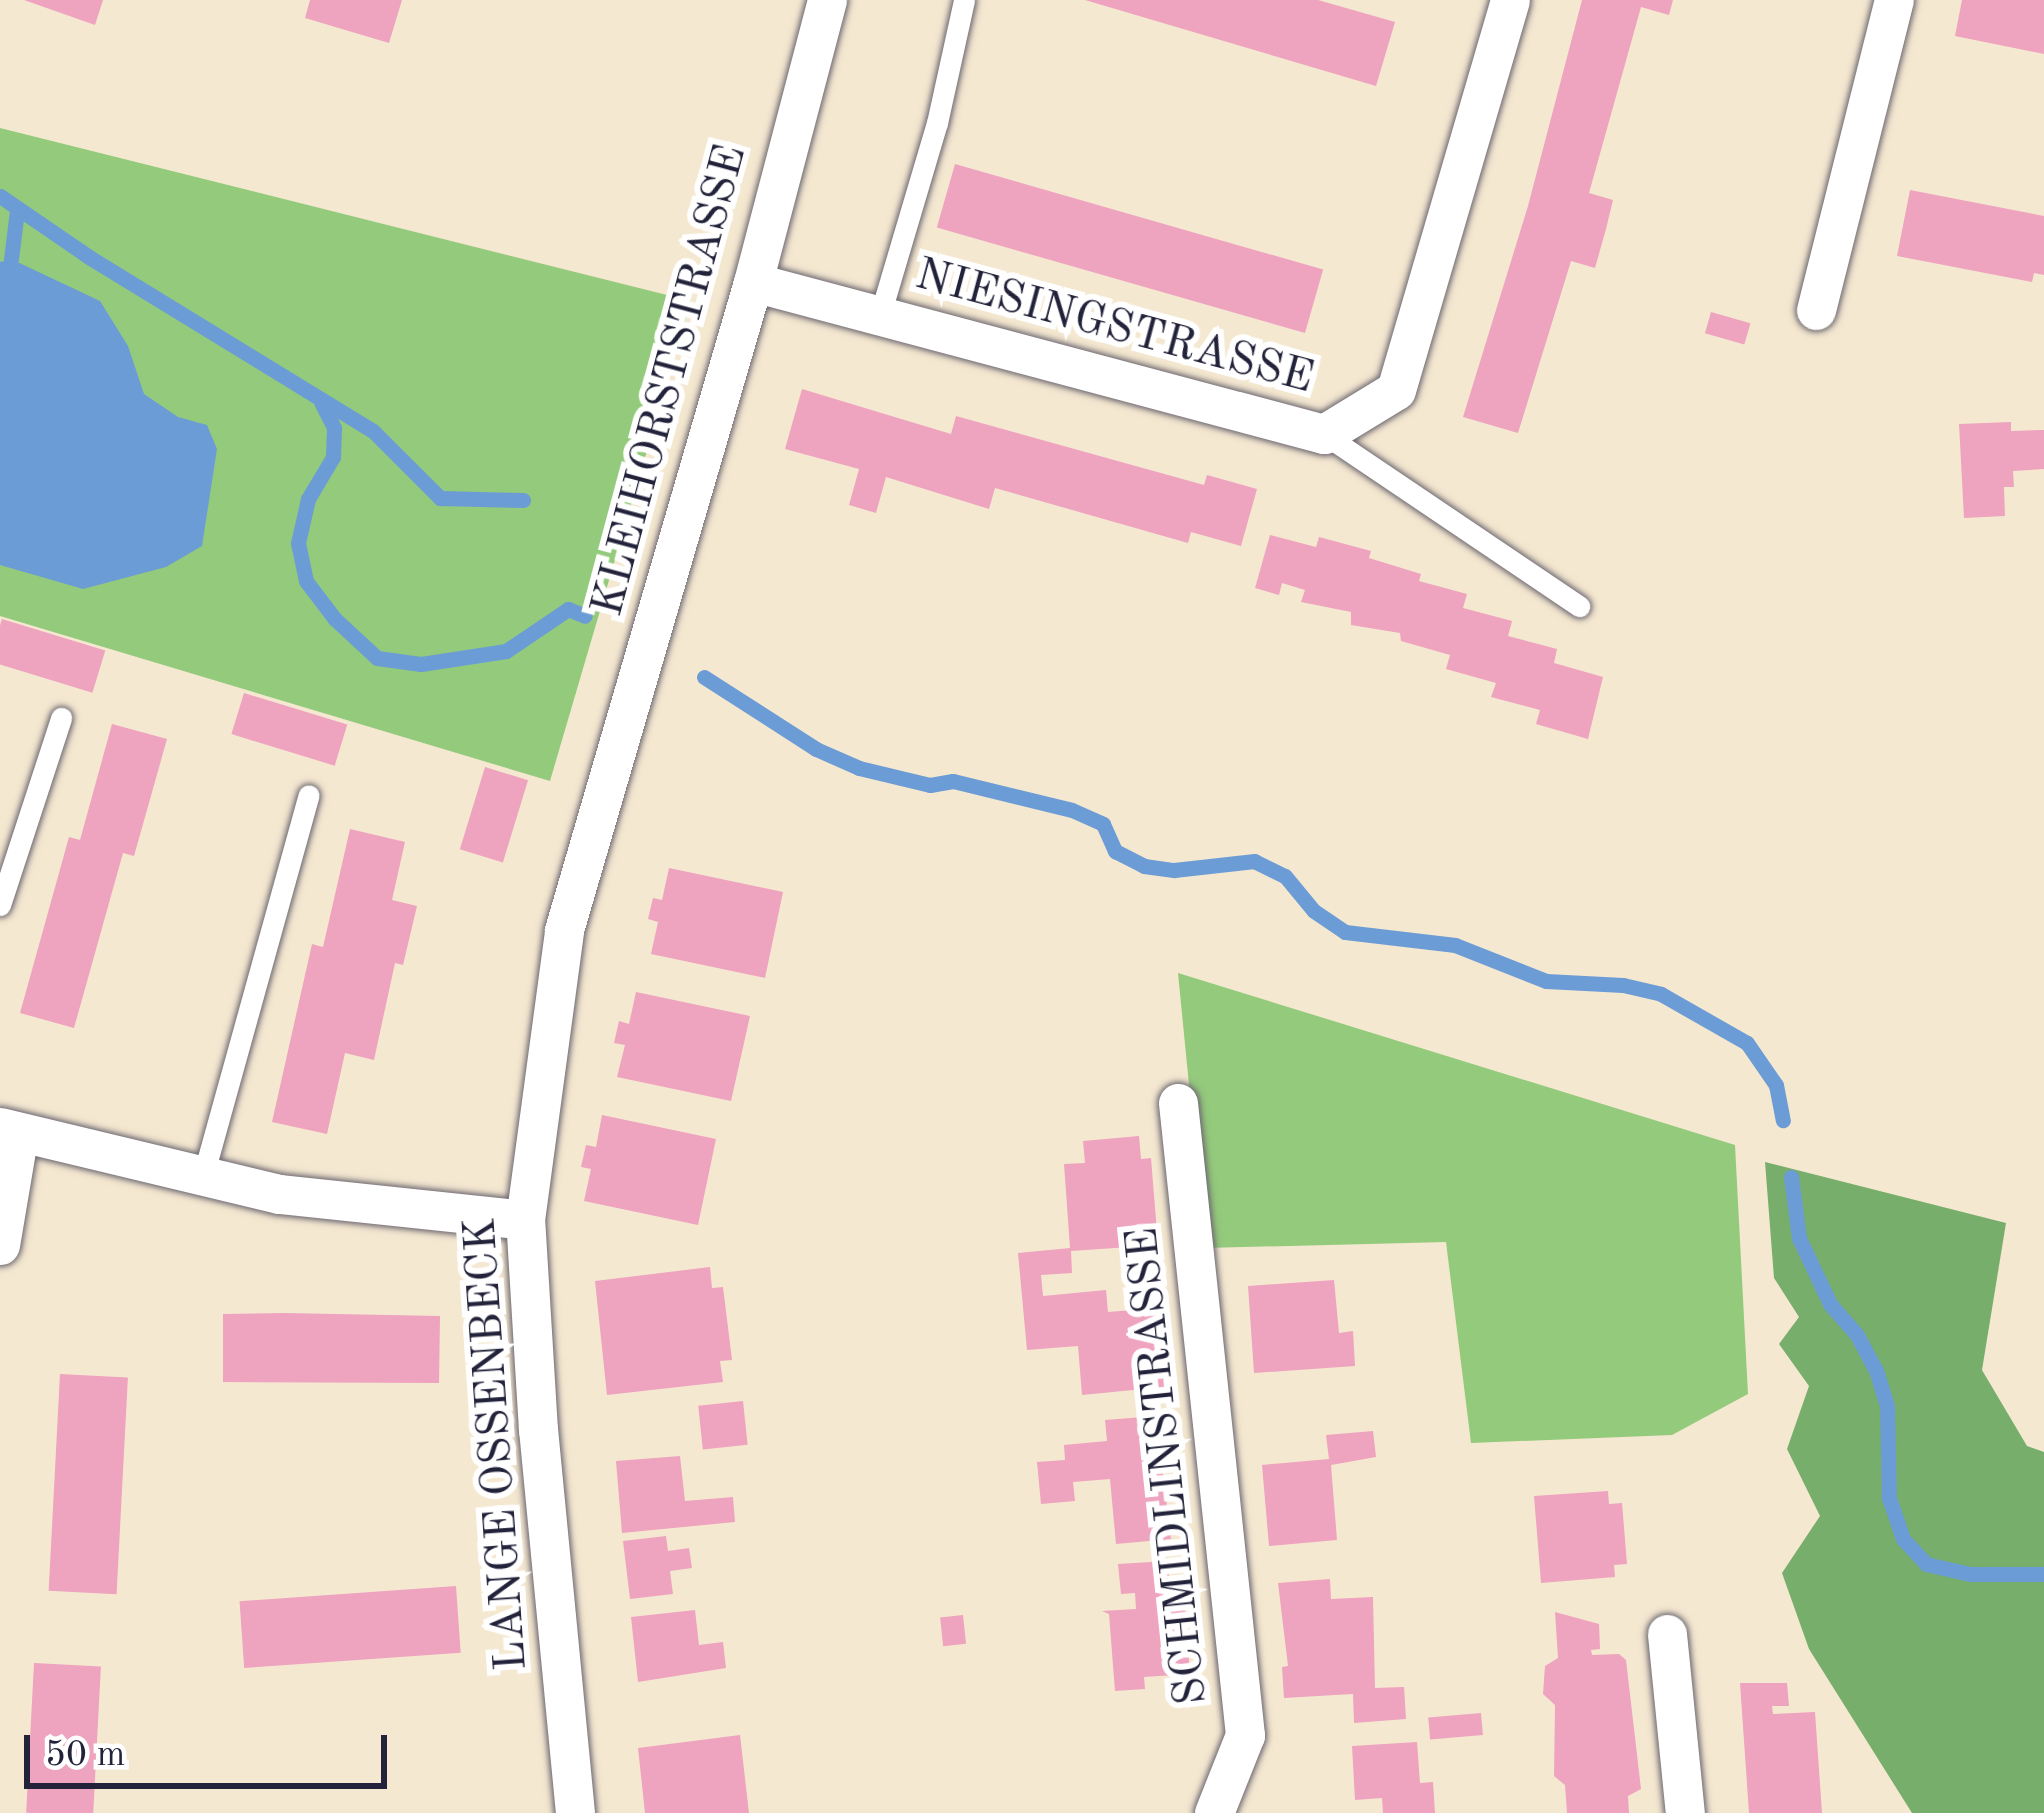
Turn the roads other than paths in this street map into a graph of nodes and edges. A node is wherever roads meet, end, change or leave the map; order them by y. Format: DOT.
graph roads {
  1 [pos="827,0"];
  2 [pos="964,0"];
  3 [pos="1510,0"];
  4 [pos="1894,0"];
  5 [pos="753,282"];
  6 [pos="1816,310"];
  7 [pos="880,315"];
  8 [pos="1324,434"];
  9 [pos="1579,606"];
  10 [pos="61,718"];
  11 [pos="607,788"];
  12 [pos="309,795"];
  13 [pos="0,905"];
  14 [pos="1178,1103"];
  15 [pos="9,1130"];
  16 [pos="203,1176"];
  17 [pos="525,1220"];
  18 [pos="0,1245"];
  19 [pos="1667,1634"];
  20 [pos="575,1813"];
  21 [pos="1214,1813"];
  22 [pos="1685,1813"];
  1 -- 5 [label="street, KLEIHORSTSTRASSE"];
  2 -- 7 [label="lane"];
  3 -- 8 [label="street, NIESINGSTRASSE"];
  4 -- 6 [label="street"];
  5 -- 7 [label="street, NIESINGSTRASSE"];
  5 -- 11 [label="street, KLEIHORSTSTRASSE"];
  7 -- 8 [label="street, NIESINGSTRASSE"];
  8 -- 9 [label="lane"];
  10 -- 13 [label="lane"];
  11 -- 17 [label="street, LANGE OSSENBECK"];
  12 -- 16 [label="lane"];
  14 -- 21 [label="street, SCHMIDLINSTRASSE"];
  15 -- 16 [label="street"];
  15 -- 18 [label="street"];
  16 -- 17 [label="street"];
  17 -- 20 [label="street, LANGE OSSENBECK"];
  19 -- 22 [label="street"];
}
